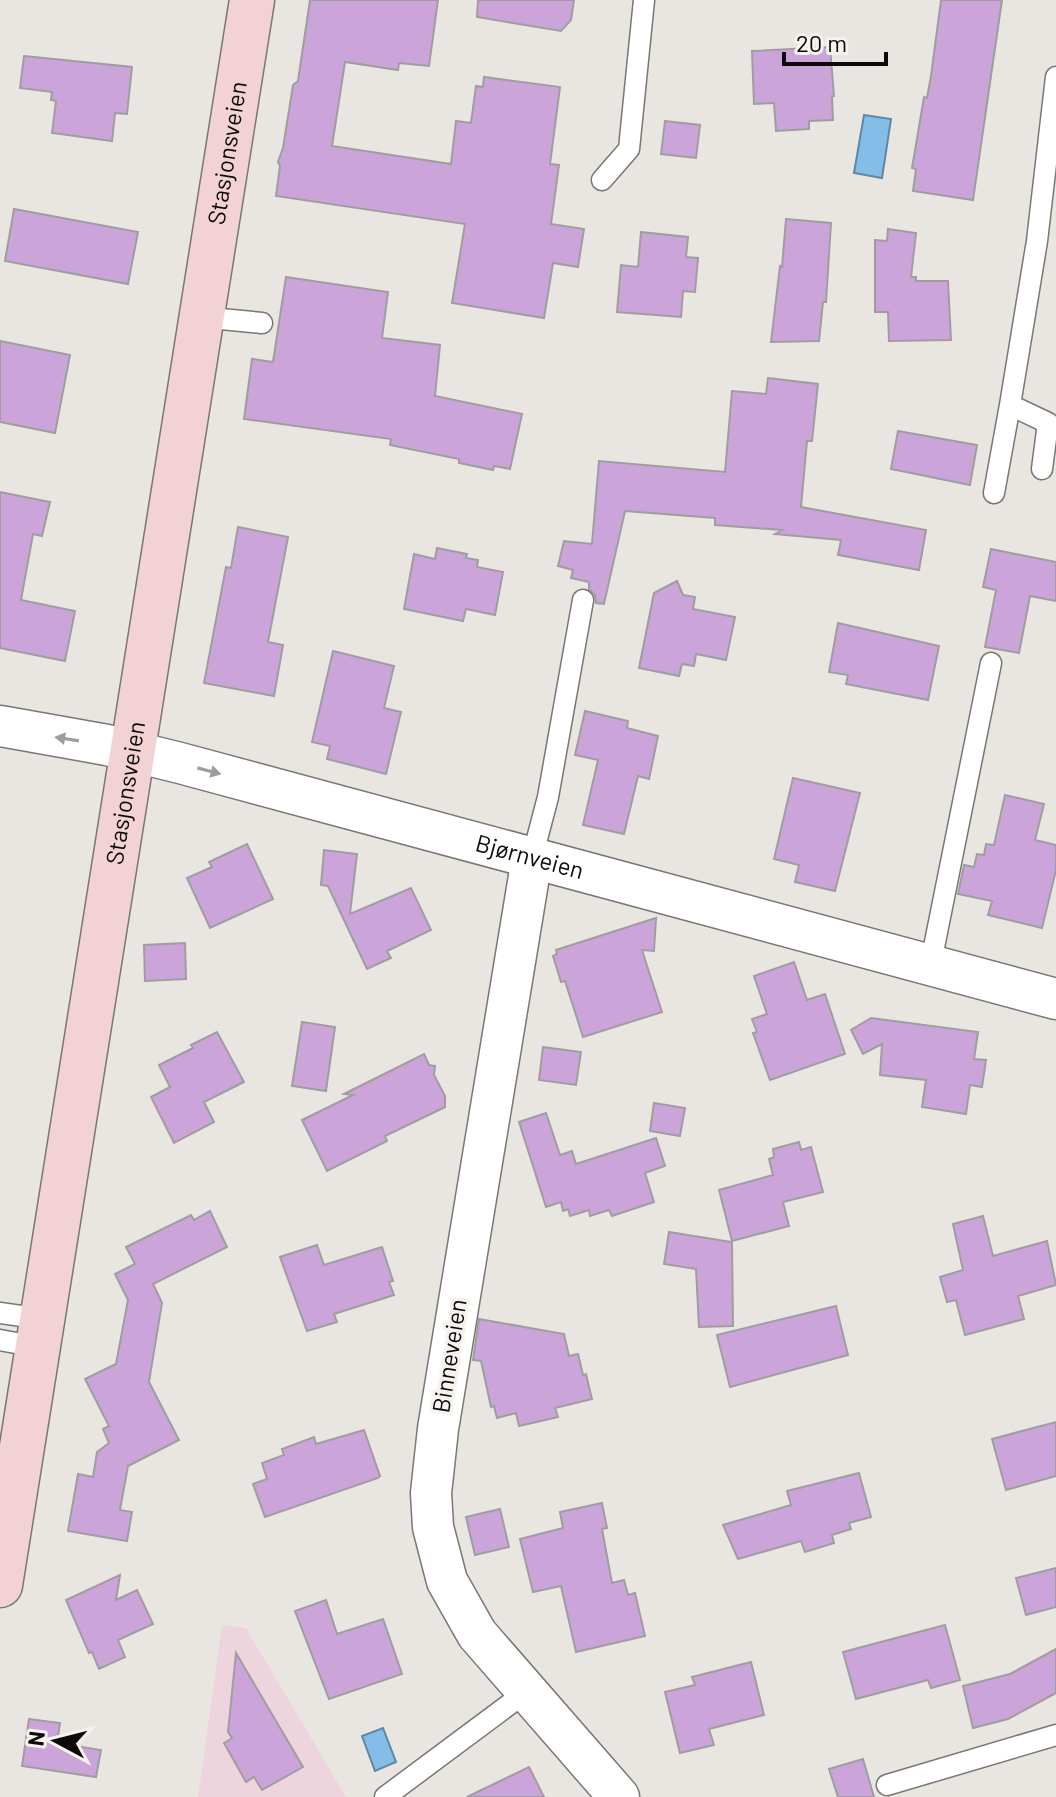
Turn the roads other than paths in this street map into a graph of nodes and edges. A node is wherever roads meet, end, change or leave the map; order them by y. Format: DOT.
graph roads {
  1 [pos="252,0"];
  2 [pos="644,0"];
  3 [pos="1056,77"];
  4 [pos="602,180"];
  5 [pos="200,317"];
  6 [pos="262,323"];
  7 [pos="1010,405"];
  8 [pos="1042,469"];
  9 [pos="994,493"];
  10 [pos="583,600"];
  11 [pos="991,663"];
  12 [pos="0,726"];
  13 [pos="134,751"];
  14 [pos="532,858"];
  15 [pos="930,967"];
  16 [pos="1056,999"];
  17 [pos="20,1330"];
  18 [pos="0,1585"];
  19 [pos="526,1692"];
  20 [pos="1056,1735"];
  21 [pos="887,1785"];
  22 [pos="385,1797"];
  23 [pos="619,1797"];
  1 -- 5 [label="street, Stasjonsveien"];
  2 -- 4 [label="lane"];
  3 -- 7 [label="lane"];
  5 -- 6 [label="lane"];
  5 -- 13 [label="street, Stasjonsveien"];
  7 -- 8 [label="lane"];
  7 -- 9 [label="lane"];
  10 -- 14 [label="lane"];
  11 -- 15 [label="lane"];
  13 -- 12 [label="street, Bjørnveien, one-way"];
  13 -- 14 [label="street, Bjørnveien, one-way"];
  13 -- 17 [label="street, Stasjonsveien"];
  14 -- 15 [label="street, Bjørnveien"];
  14 -- 19 [label="street, Binneveien"];
  15 -- 16 [label="street, Bjørnveien"];
  17 -- 18 [label="street, Stasjonsveien"];
  19 -- 22 [label="lane"];
  19 -- 23 [label="street, Binneveien"];
  20 -- 21 [label="lane"];
}
